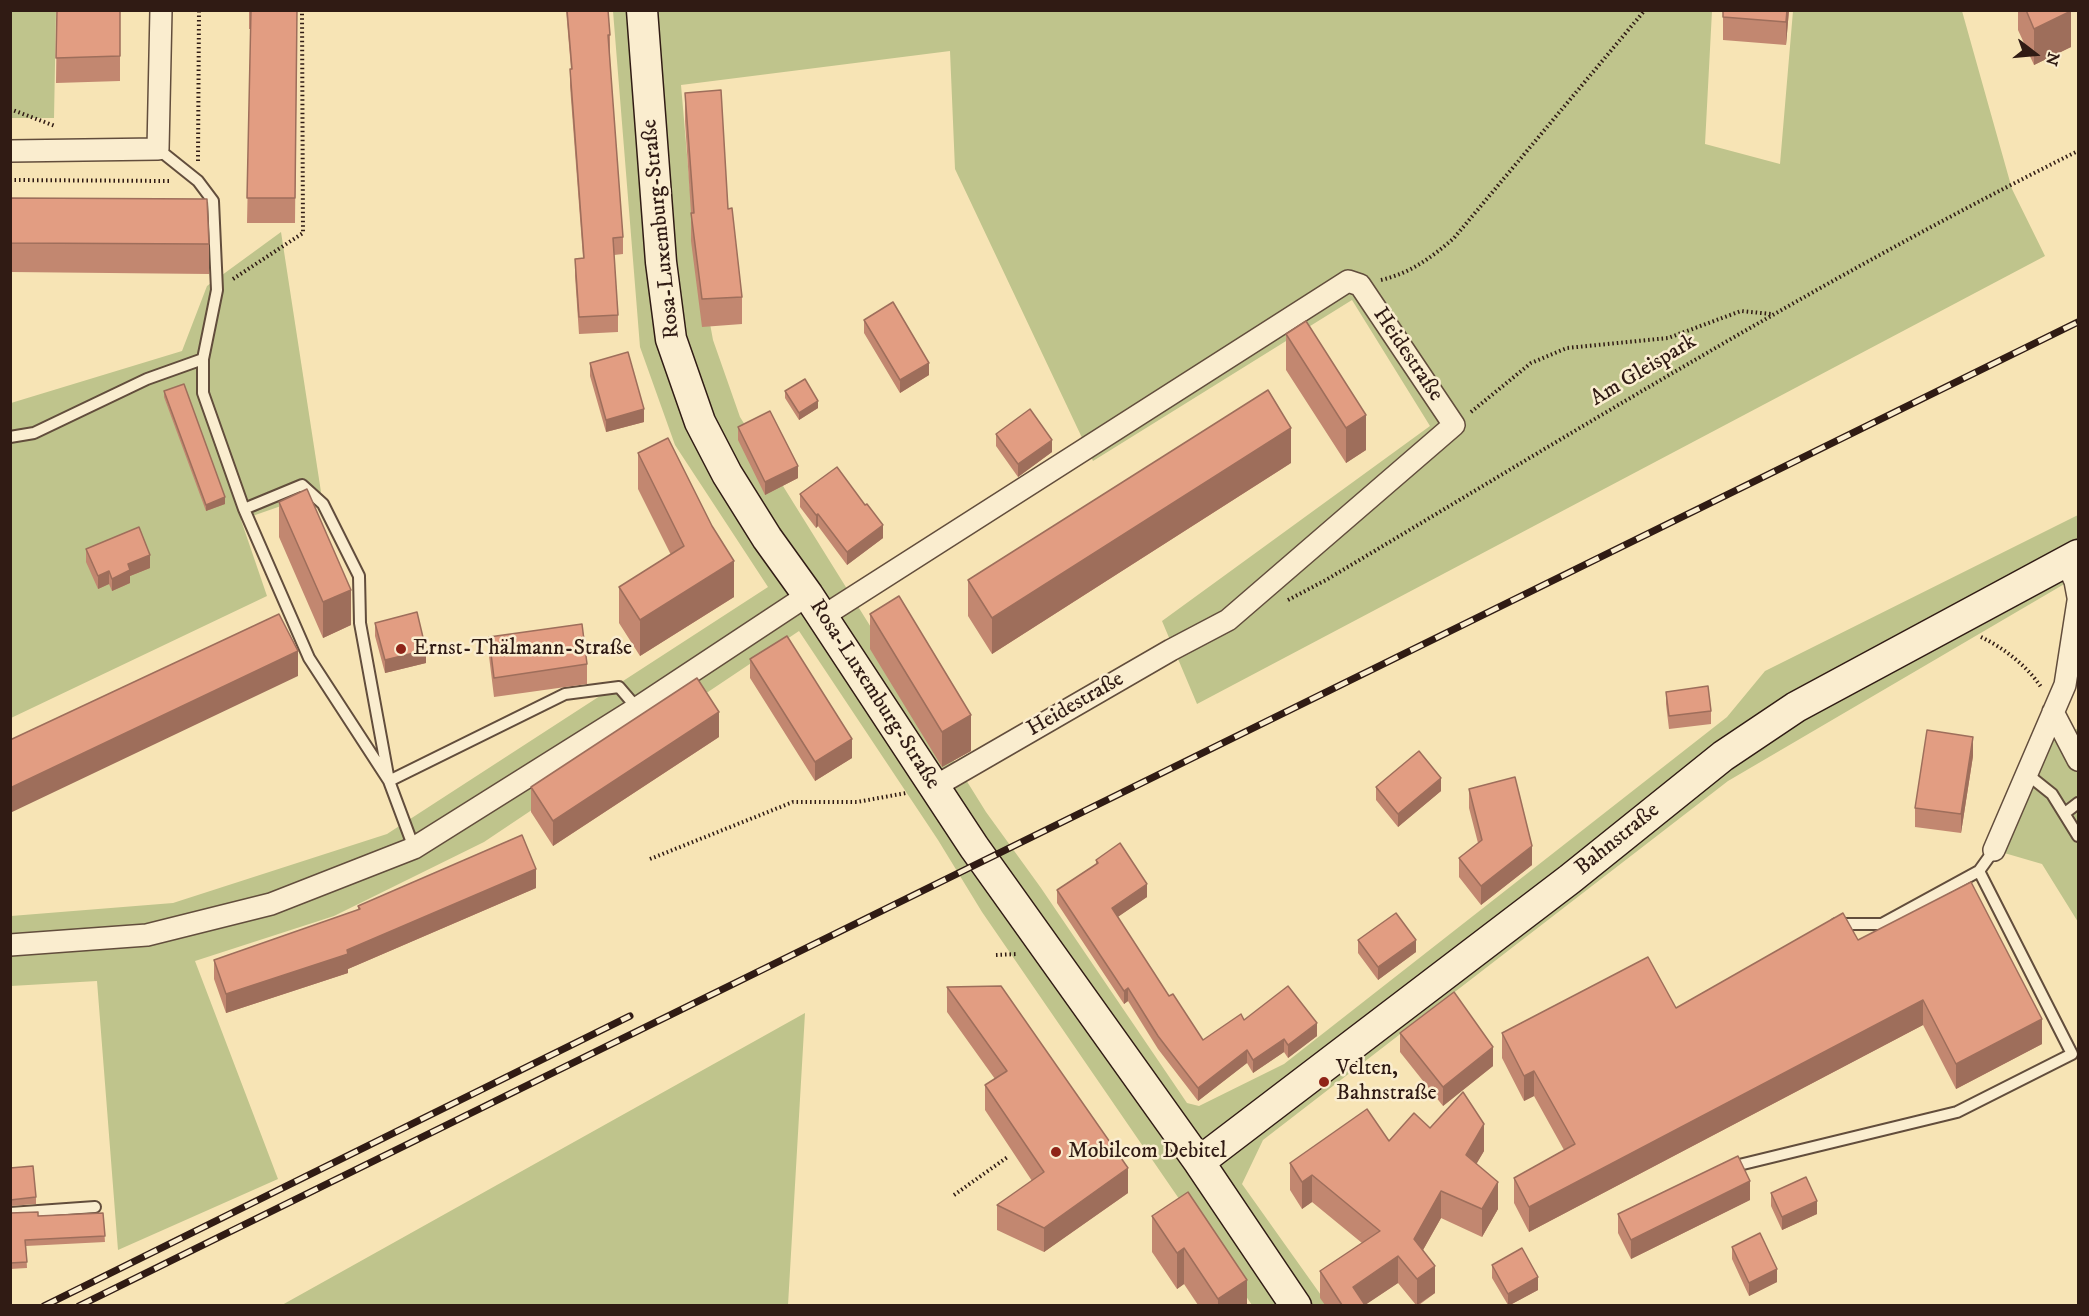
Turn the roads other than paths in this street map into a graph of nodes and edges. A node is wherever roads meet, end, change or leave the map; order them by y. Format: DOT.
graph roads {
  1 [pos="161,10"];
  2 [pos="642,10"];
  3 [pos="158,149"];
  4 [pos="10,151"];
  5 [pos="203,359"];
  6 [pos="10,437"];
  7 [pos="244,509"];
  8 [pos="2072,559"];
  9 [pos="2079,599"];
  10 [pos="815,606"];
  11 [pos="637,708"];
  12 [pos="2054,712"];
  13 [pos="2079,760"];
  14 [pos="2026,774"];
  15 [pos="389,780"];
  16 [pos="934,787"];
  17 [pos="2079,803"];
  18 [pos="2065,813"];
  19 [pos="2079,836"];
  20 [pos="414,848"];
  21 [pos="1994,850"];
  22 [pos="1979,871"];
  23 [pos="1828,928"];
  24 [pos="10,945"];
  25 [pos="1199,1162"];
  26 [pos="1739,1165"];
  27 [pos="95,1207"];
  28 [pos="10,1213"];
  29 [pos="1296,1305"];
  1 -- 3 [label="street"];
  2 -- 10 [label="main road, Rosa-Luxemburg-Straße"];
  3 -- 4 [label="street"];
  3 -- 5 [label="lane"];
  5 -- 6 [label="lane"];
  5 -- 7 [label="lane"];
  7 -- 15 [label="lane"];
  7 -- 15 [label="lane"];
  8 -- 9 [label="street, Bahnstraße"];
  8 -- 25 [label="main road, Bahnstraße"];
  9 -- 12 [label="street, Bahnstraße"];
  10 -- 11 [label="street"];
  10 -- 16 [label="main road, Rosa-Luxemburg-Straße"];
  10 -- 16 [label="street, Heidestraße"];
  11 -- 15 [label="lane"];
  11 -- 20 [label="street"];
  12 -- 13 [label="street"];
  12 -- 14 [label="street, Bahnstraße"];
  14 -- 18 [label="lane"];
  14 -- 21 [label="street, Bahnstraße"];
  15 -- 20 [label="lane"];
  16 -- 25 [label="main road, Rosa-Luxemburg-Straße"];
  17 -- 18 [label="lane"];
  18 -- 19 [label="lane"];
  20 -- 24 [label="street"];
  21 -- 22 [label="lane"];
  22 -- 23 [label="lane"];
  22 -- 26 [label="lane"];
  25 -- 29 [label="main road, Rosa-Luxemburg-Straße"];
  27 -- 28 [label="lane"];
}
